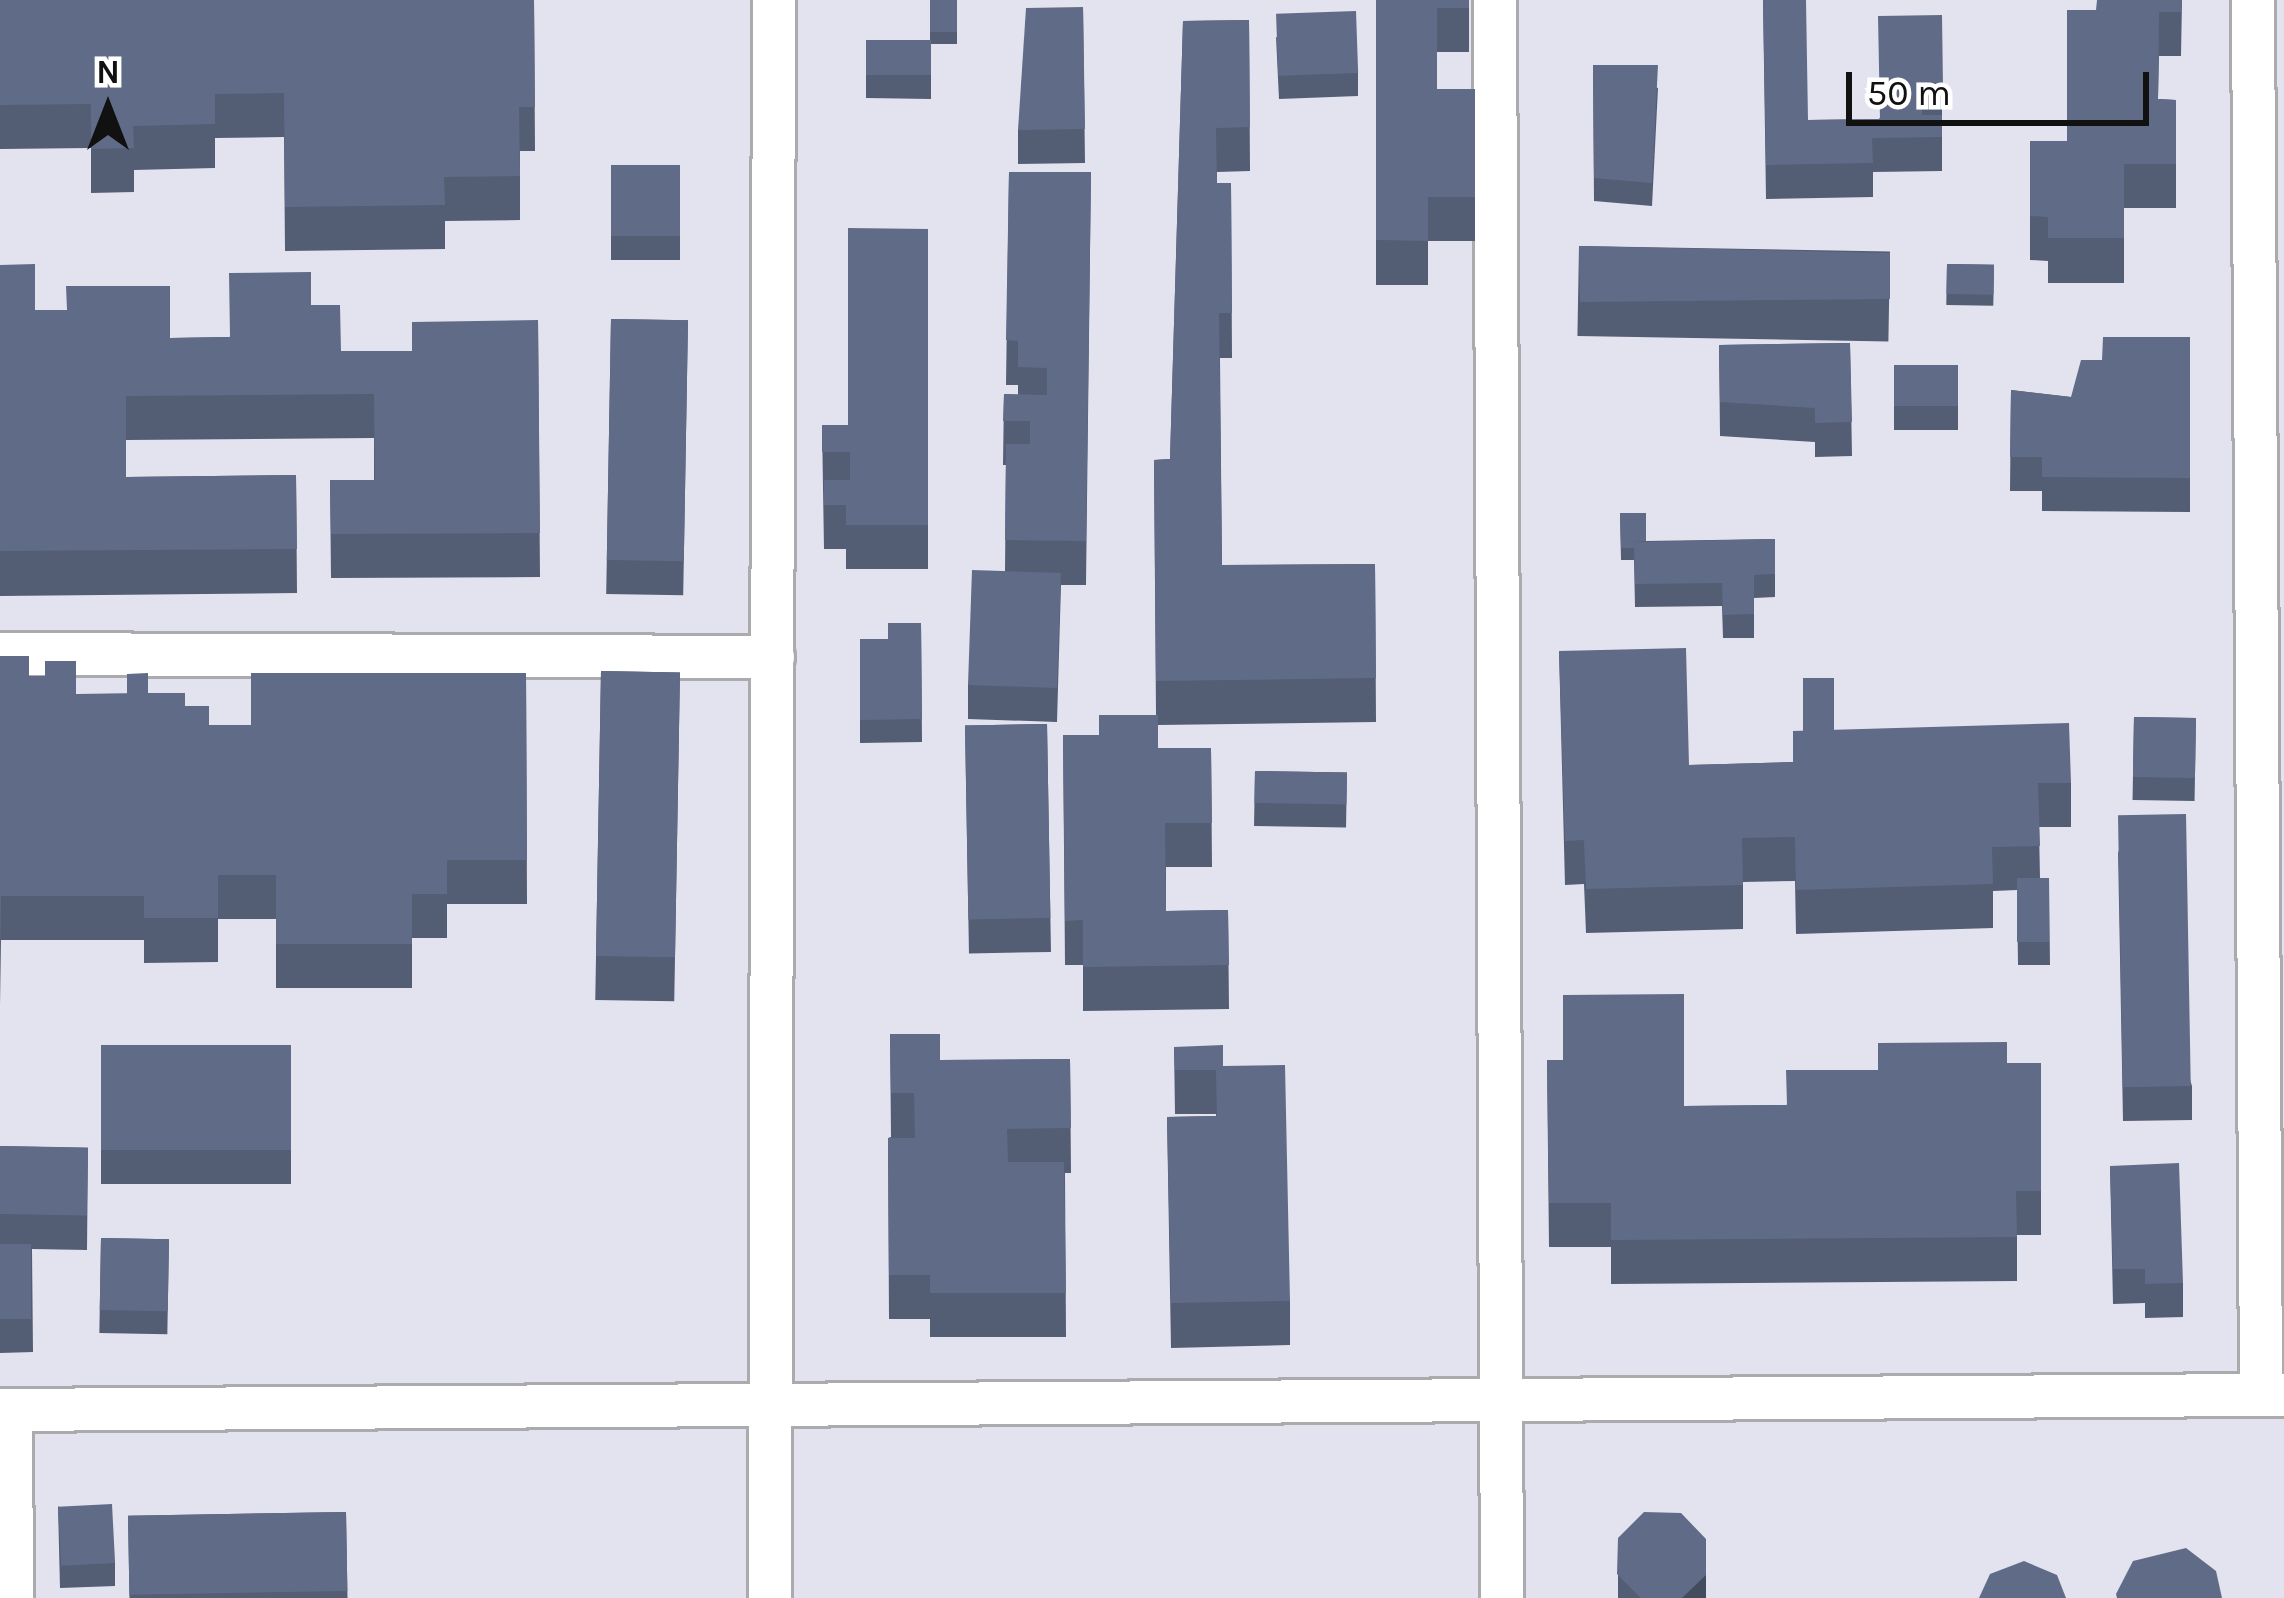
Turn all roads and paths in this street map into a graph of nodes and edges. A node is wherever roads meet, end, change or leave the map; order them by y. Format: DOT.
graph roads {
  1 [pos="774,0"];
  2 [pos="1495,0"];
  3 [pos="2253,0"];
  4 [pos="2269,460"];
  5 [pos="0,654"];
  6 [pos="773,657"];
  7 [pos="2270,1053"];
  8 [pos="2273,1395"];
  9 [pos="1500,1399"];
  10 [pos="772,1408"];
  11 [pos="6,1410"];
  12 [pos="12,1598"];
  13 [pos="770,1598"];
  14 [pos="1502,1598"];
  1 -- 6 [label="lane"];
  2 -- 9 [label="lane"];
  3 -- 4 [label="lane"];
  4 -- 7 [label="lane"];
  5 -- 6 [label="lane"];
  6 -- 10 [label="lane"];
  7 -- 8 [label="lane"];
  8 -- 9 [label="lane"];
  9 -- 10 [label="lane"];
  9 -- 14 [label="lane"];
  10 -- 11 [label="lane"];
  10 -- 13 [label="lane"];
  11 -- 12 [label="lane"];
}
